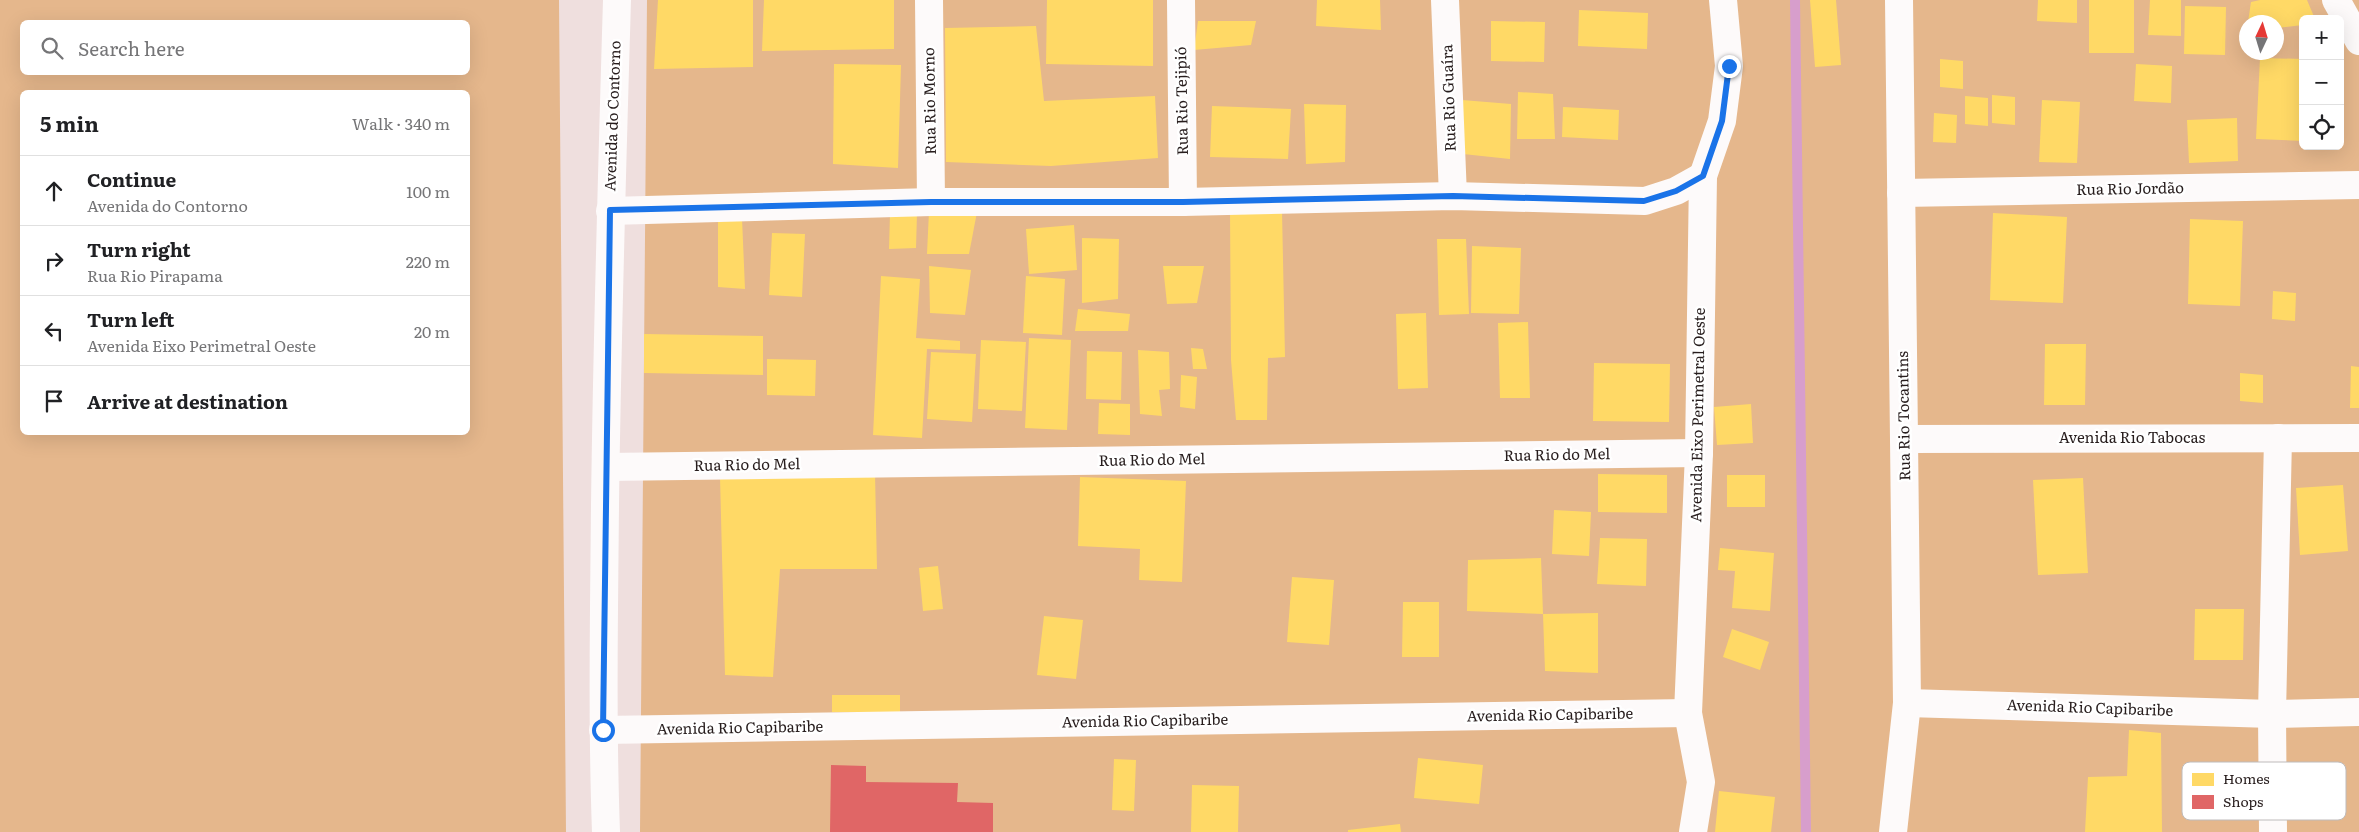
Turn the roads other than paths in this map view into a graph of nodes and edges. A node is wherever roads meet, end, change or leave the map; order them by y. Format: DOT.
graph roads {
  1 [pos="617,0"];
  2 [pos="929,0"];
  3 [pos="1181,0"];
  4 [pos="1445,0"];
  5 [pos="1723,0"];
  6 [pos="1899,0"];
  7 [pos="2336,0"];
  8 [pos="2359,41"];
  9 [pos="1703,176"];
  10 [pos="2359,185"];
  11 [pos="1901,193"];
  12 [pos="1453,196"];
  13 [pos="931,202"];
  14 [pos="1183,202"];
  15 [pos="610,210"];
  16 [pos="2278,438"];
  17 [pos="2359,438"];
  18 [pos="1905,439"];
  19 [pos="1698,453"];
  20 [pos="606,467"];
  21 [pos="1907,703"];
  22 [pos="2359,712"];
  23 [pos="1688,713"];
  24 [pos="2272,714"];
  25 [pos="603,730"];
  26 [pos="2272,762"];
  27 [pos="606,832"];
  28 [pos="1693,832"];
  29 [pos="1892,832"];
  1 -- 15 [label="street, Avenida do Contorno"];
  2 -- 13 [label="street, Rua Rio Morno"];
  3 -- 14 [label="street, Rua Rio Tejipió"];
  4 -- 12 [label="street, Rua Rio Guaíra"];
  5 -- 9 [label="street, Avenida Eixo Perimetral Oeste"];
  6 -- 11 [label="street, Rua Rio Tocantins"];
  7 -- 8 [label="street"];
  9 -- 12 [label="street"];
  9 -- 19 [label="street, Avenida Eixo Perimetral Oeste"];
  10 -- 11 [label="street, Rua Rio Jordão"];
  11 -- 18 [label="street, Rua Rio Tocantins"];
  12 -- 14 [label="street"];
  13 -- 14 [label="street"];
  13 -- 15 [label="street"];
  15 -- 20 [label="street, Avenida do Contorno"];
  16 -- 17 [label="street, Avenida Rio Tabocas"];
  16 -- 18 [label="street, Avenida Rio Tabocas"];
  16 -- 24 [label="street"];
  18 -- 21 [label="street, Rua Rio Tocantins"];
  19 -- 20 [label="street, Rua Rio do Mel"];
  19 -- 23 [label="street, Avenida Eixo Perimetral Oeste"];
  20 -- 25 [label="street, Avenida do Contorno"];
  21 -- 24 [label="street, Avenida Rio Capibaribe"];
  21 -- 29 [label="street, Rua Rio Tocantins"];
  22 -- 24 [label="street, Avenida Rio Capibaribe"];
  23 -- 25 [label="street, Avenida Rio Capibaribe"];
  23 -- 28 [label="street, Avenida Eixo Perimetral Oeste"];
  24 -- 26 [label="street"];
  25 -- 27 [label="street, Avenida do Contorno"];
}
